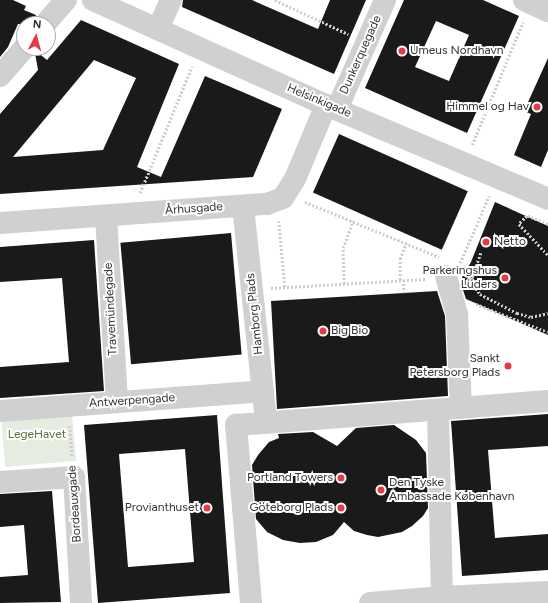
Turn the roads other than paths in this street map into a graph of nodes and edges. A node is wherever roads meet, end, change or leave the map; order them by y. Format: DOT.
graph roads {
  1 [pos="66,0"];
  2 [pos="171,0"];
  3 [pos="385,0"];
  4 [pos="102,2"];
  5 [pos="52,16"];
  6 [pos="158,29"];
  7 [pos="17,56"];
  8 [pos="0,76"];
  9 [pos="331,107"];
  10 [pos="546,193"];
  11 [pos="243,206"];
  12 [pos="106,216"];
  13 [pos="0,223"];
  14 [pos="446,268"];
  15 [pos="263,391"];
  16 [pos="548,401"];
  17 [pos="117,402"];
  18 [pos="461,408"];
  19 [pos="0,410"];
  20 [pos="438,410"];
  21 [pos="266,423"];
  22 [pos="0,482"];
  23 [pos="548,592"];
  24 [pos="442,597"];
  25 [pos="81,603"];
  26 [pos="251,603"];
  27 [pos="370,603"];
  1 -- 5 [label="street"];
  2 -- 6 [label="street"];
  3 -- 9 [label="street, Dunkerquegade"];
  4 -- 6 [label="street, Helsinkigade"];
  6 -- 9 [label="street, Helsinkigade"];
  7 -- 8 [label="street"];
  9 -- 10 [label="street, Helsinkigade"];
  9 -- 11 [label="street, Århusgade"];
  11 -- 12 [label="street, Århusgade"];
  11 -- 15 [label="street, Hamborg Plads"];
  12 -- 13 [label="street, Århusgade"];
  12 -- 17 [label="street, Travemündegade"];
  14 -- 18 [label="street"];
  15 -- 17 [label="street, Antwerpengade"];
  15 -- 21 [label="street, Hamborg Plads"];
  16 -- 18 [label="street"];
  17 -- 19 [label="street, Antwerpengade"];
  18 -- 20 [label="street"];
  20 -- 21 [label="street"];
  20 -- 24 [label="street"];
  21 -- 26 [label="street"];
  22 -- 25 [label="street, Bordeauxgade"];
  23 -- 24 [label="street"];
  24 -- 27 [label="street"];
}
